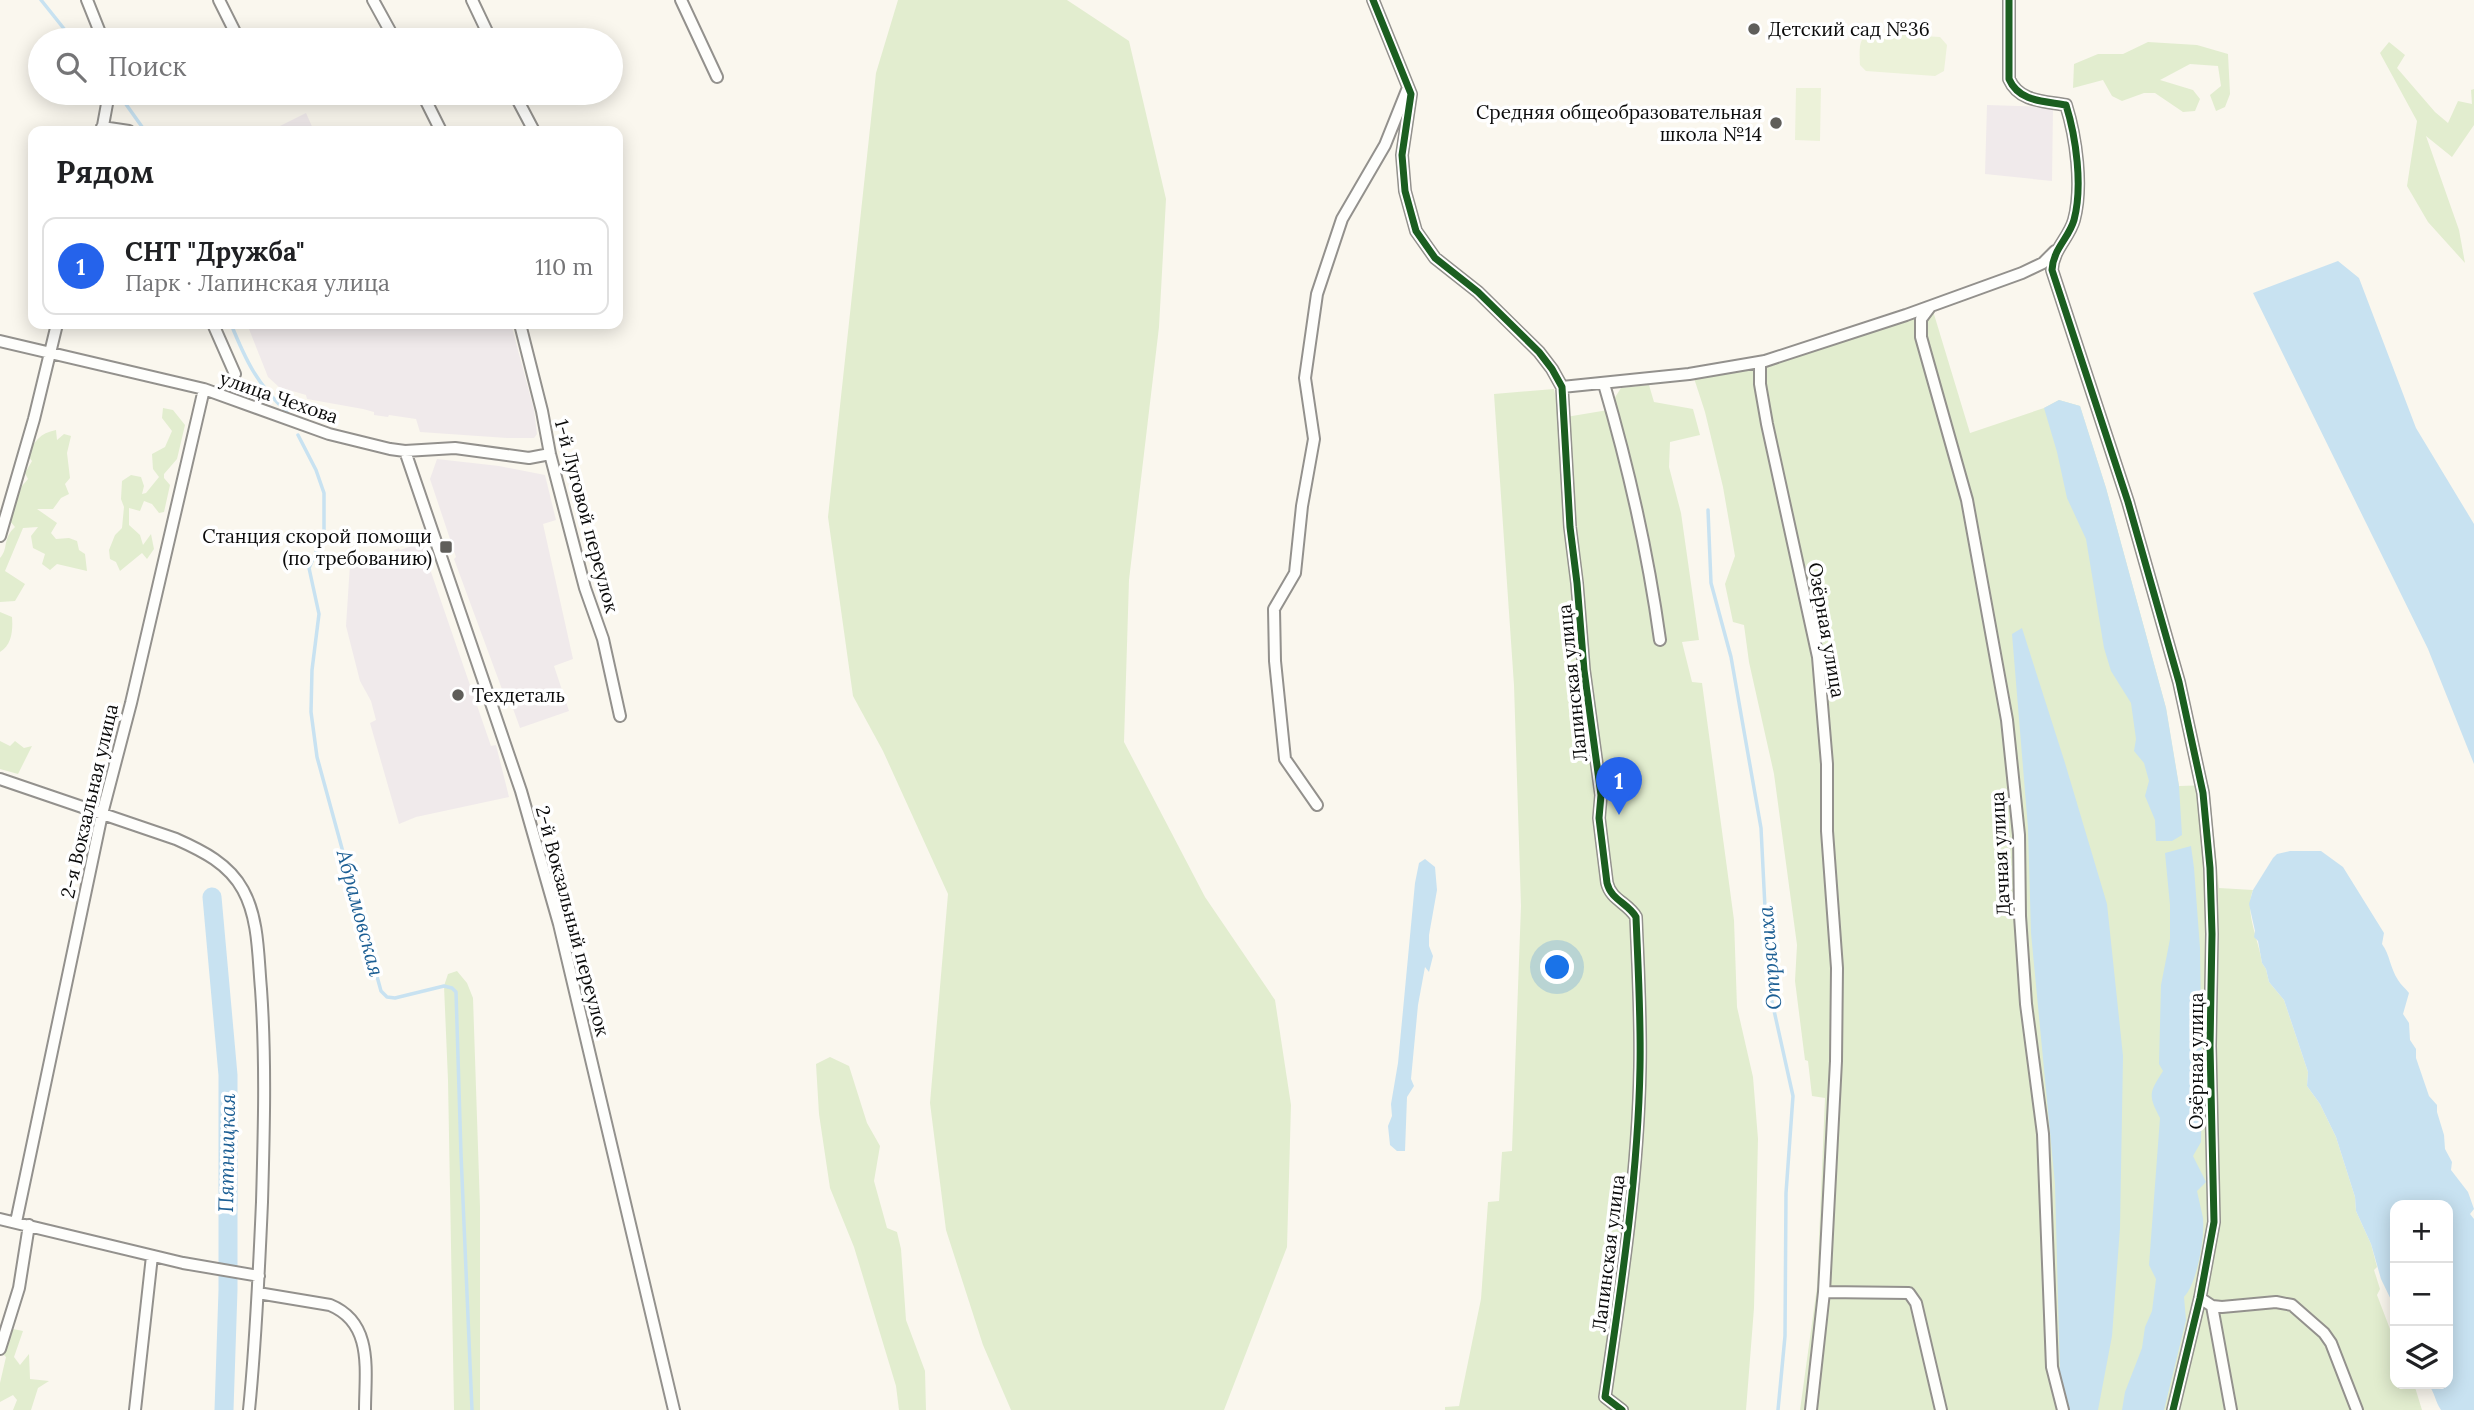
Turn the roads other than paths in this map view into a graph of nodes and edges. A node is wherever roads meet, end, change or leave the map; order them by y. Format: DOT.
graph roads {
  1 [pos="87,0"];
  2 [pos="219,0"];
  3 [pos="373,0"];
  4 [pos="472,0"];
  5 [pos="681,0"];
  6 [pos="1373,0"];
  7 [pos="2009,0"];
  8 [pos="98,28"];
  9 [pos="233,28"];
  10 [pos="388,28"];
  11 [pos="485,28"];
  12 [pos="717,76"];
  13 [pos="1408,84"];
  14 [pos="107,105"];
  15 [pos="428,105"];
  16 [pos="520,105"];
  17 [pos="103,126"];
  18 [pos="439,126"];
  19 [pos="531,126"];
  20 [pos="2057,249"];
  21 [pos="1930,307"];
  22 [pos="56,329"];
  23 [pos="215,329"];
  24 [pos="521,329"];
  25 [pos="0,341"];
  26 [pos="50,352"];
  27 [pos="1760,362"];
  28 [pos="235,374"];
  29 [pos="1604,384"];
  30 [pos="1562,387"];
  31 [pos="204,389"];
  32 [pos="405,451"];
  33 [pos="551,454"];
  34 [pos="0,536"];
  35 [pos="1660,640"];
  36 [pos="620,716"];
  37 [pos="0,779"];
  38 [pos="1317,805"];
  39 [pos="102,814"];
  40 [pos="0,1219"];
  41 [pos="16,1222"];
  42 [pos="29,1225"];
  43 [pos="152,1256"];
  44 [pos="259,1276"];
  45 [pos="258,1293"];
  46 [pos="1824,1293"];
  47 [pos="2200,1298"];
  48 [pos="2212,1306"];
  49 [pos="0,1349"];
  50 [pos="135,1410"];
  51 [pos="250,1410"];
  52 [pos="365,1410"];
  53 [pos="674,1410"];
  54 [pos="1622,1410"];
  55 [pos="1811,1410"];
  56 [pos="1941,1410"];
  57 [pos="2063,1410"];
  58 [pos="2173,1410"];
  59 [pos="2231,1410"];
  60 [pos="2357,1410"];
  1 -- 8 [label="street"];
  2 -- 9 [label="street"];
  3 -- 10 [label="street"];
  4 -- 11 [label="street"];
  5 -- 12 [label="street"];
  6 -- 13 [label="street, Лапинская улица"];
  7 -- 20 [label="street"];
  13 -- 30 [label="street, Лапинская улица"];
  13 -- 38 [label="street"];
  14 -- 17 [label="street"];
  15 -- 18 [label="street"];
  16 -- 19 [label="street"];
  20 -- 21 [label="street"];
  20 -- 47 [label="street, Озёрная улица"];
  21 -- 27 [label="street"];
  21 -- 57 [label="street, Дачная улица"];
  22 -- 26 [label="street"];
  23 -- 28 [label="street"];
  24 -- 33 [label="street, 1-й Луговой переулок"];
  25 -- 26 [label="street, улица Чехова"];
  26 -- 31 [label="street, улица Чехова"];
  26 -- 34 [label="street"];
  27 -- 29 [label="street"];
  27 -- 46 [label="street, Озёрная улица"];
  29 -- 30 [label="street"];
  29 -- 35 [label="street"];
  30 -- 54 [label="street, Лапинская улица"];
  31 -- 32 [label="street, улица Чехова"];
  31 -- 39 [label="street, 2-я Вокзальная улица"];
  32 -- 33 [label="street, улица Чехова"];
  32 -- 53 [label="street, 2-й Вокзальный переулок"];
  33 -- 36 [label="street, 1-й Луговой переулок"];
  37 -- 39 [label="street"];
  39 -- 41 [label="street, 2-я Вокзальная улица"];
  39 -- 44 [label="street"];
  40 -- 41 [label="street"];
  41 -- 42 [label="street"];
  42 -- 43 [label="street"];
  42 -- 49 [label="street"];
  43 -- 44 [label="street"];
  43 -- 50 [label="street"];
  44 -- 45 [label="street"];
  45 -- 51 [label="street"];
  45 -- 52 [label="street"];
  46 -- 55 [label="street, Озёрная улица"];
  46 -- 56 [label="street"];
  47 -- 48 [label="street"];
  47 -- 58 [label="street, Озёрная улица"];
  48 -- 59 [label="street"];
  48 -- 60 [label="street"];
}
